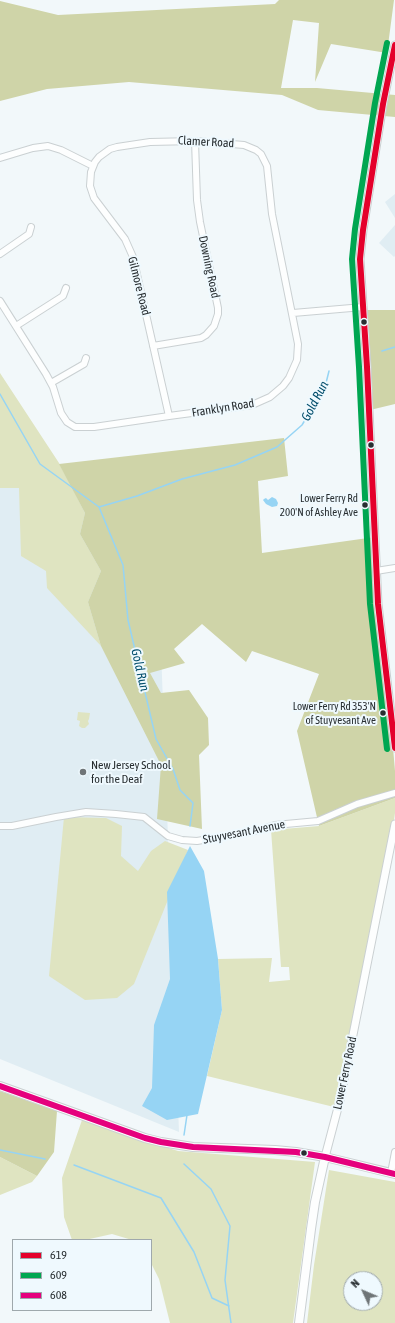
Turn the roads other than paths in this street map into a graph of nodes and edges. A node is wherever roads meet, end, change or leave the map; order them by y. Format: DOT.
graph roads {
  1 [pos="395,45"];
  2 [pos="195,141"];
  3 [pos="0,158"];
  4 [pos="93,166"];
  5 [pos="31,227"];
  6 [pos="0,254"];
  7 [pos="66,288"];
  8 [pos="0,301"];
  9 [pos="363,307"];
  10 [pos="293,313"];
  11 [pos="16,326"];
  12 [pos="153,346"];
  13 [pos="86,358"];
  14 [pos="51,383"];
  15 [pos="169,416"];
  16 [pos="395,568"];
  17 [pos="376,571"];
  18 [pos="395,748"];
  19 [pos="395,793"];
  20 [pos="395,824"];
  21 [pos="0,826"];
  22 [pos="0,1086"];
  23 [pos="395,1152"];
  24 [pos="326,1157"];
  25 [pos="393,1173"];
  26 [pos="299,1323"];
  1 -- 9 [label="street"];
  2 -- 4 [label="street, Clamer Road"];
  2 -- 10 [label="street, Clamer Road"];
  2 -- 12 [label="street, Downing Road"];
  3 -- 4 [label="street"];
  4 -- 12 [label="street, Gilmore Road"];
  5 -- 6 [label="street"];
  7 -- 11 [label="street"];
  8 -- 11 [label="street"];
  9 -- 10 [label="street"];
  9 -- 17 [label="street"];
  10 -- 15 [label="street, Franklyn Road"];
  11 -- 14 [label="street"];
  12 -- 15 [label="street, Gilmore Road"];
  13 -- 14 [label="street"];
  14 -- 15 [label="street, Franklyn Road"];
  16 -- 17 [label="street"];
  17 -- 18 [label="street"];
  19 -- 21 [label="street, Stuyvesant Avenue"];
  20 -- 24 [label="street, Lower Ferry Road"];
  22 -- 24 [label="main road"];
  23 -- 25 [label="street"];
  24 -- 25 [label="main road"];
  24 -- 26 [label="main road, Lower Ferry Road"];
}
